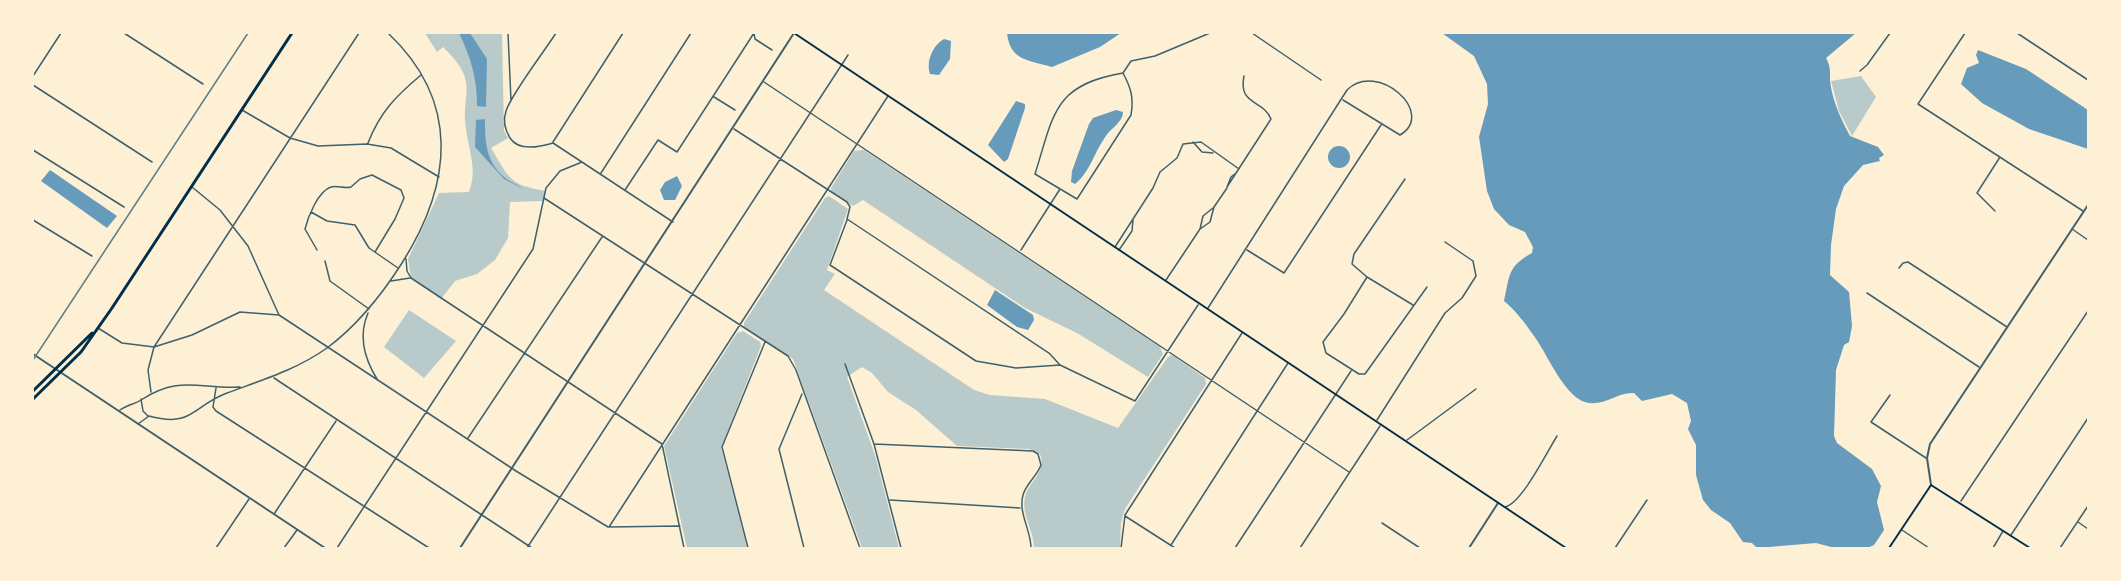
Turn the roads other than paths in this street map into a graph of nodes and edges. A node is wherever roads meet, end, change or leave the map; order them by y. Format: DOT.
graph roads {
  1 [pos="61,33"];
  2 [pos="124,33"];
  3 [pos="292,33"];
  4 [pos="359,33"];
  5 [pos="388,33"];
  6 [pos="508,33"];
  7 [pos="556,33"];
  8 [pos="623,33"];
  9 [pos="691,33"];
  10 [pos="754,33"];
  11 [pos="788,33"];
  12 [pos="1210,33"];
  13 [pos="1252,33"];
  14 [pos="1890,33"];
  15 [pos="1965,33"];
  16 [pos="2017,33"];
  17 [pos="793,34"];
  18 [pos="772,50"];
  19 [pos="848,55"];
  20 [pos="841,65"];
  21 [pos="1860,71"];
  22 [pos="1123,73"];
  23 [pos="423,74"];
  24 [pos="33,76"];
  25 [pos="1244,76"];
  26 [pos="1321,80"];
  27 [pos="2088,80"];
  28 [pos="764,81"];
  29 [pos="203,84"];
  30 [pos="33,85"];
  31 [pos="888,96"];
  32 [pos="713,97"];
  33 [pos="1343,100"];
  34 [pos="511,103"];
  35 [pos="242,110"];
  36 [pos="735,110"];
  37 [pos="810,112"];
  38 [pos="1382,124"];
  39 [pos="733,129"];
  40 [pos="290,138"];
  41 [pos="1192,142"];
  42 [pos="553,143"];
  43 [pos="368,144"];
  44 [pos="858,144"];
  45 [pos="33,150"];
  46 [pos="1214,153"];
  47 [pos="2000,156"];
  48 [pos="780,160"];
  49 [pos="152,162"];
  50 [pos="582,162"];
  51 [pos="1239,169"];
  52 [pos="600,174"];
  53 [pos="439,177"];
  54 [pos="1405,179"];
  55 [pos="191,187"];
  56 [pos="1061,188"];
  57 [pos="625,190"];
  58 [pos="827,191"];
  59 [pos="544,198"];
  60 [pos="1050,205"];
  61 [pos="2088,205"];
  62 [pos="124,207"];
  63 [pos="1214,207"];
  64 [pos="1995,211"];
  65 [pos="2084,211"];
  66 [pos="311,212"];
  67 [pos="847,219"];
  68 [pos="1133,219"];
  69 [pos="33,220"];
  70 [pos="673,222"];
  71 [pos="234,225"];
  72 [pos="2072,229"];
  73 [pos="1200,230"];
  74 [pos="602,236"];
  75 [pos="2088,240"];
  76 [pos="1445,242"];
  77 [pos="1114,247"];
  78 [pos="1246,249"];
  79 [pos="317,250"];
  80 [pos="1119,250"];
  81 [pos="1020,251"];
  82 [pos="375,252"];
  83 [pos="92,256"];
  84 [pos="406,257"];
  85 [pos="324,261"];
  86 [pos="646,264"];
  87 [pos="399,268"];
  88 [pos="1899,268"];
  89 [pos="1367,277"];
  90 [pos="411,278"];
  91 [pos="1166,280"];
  92 [pos="391,281"];
  93 [pos="1427,287"];
  94 [pos="1867,293"];
  95 [pos="693,295"];
  96 [pos="1200,303"];
  97 [pos="1413,306"];
  98 [pos="1208,308"];
  99 [pos="370,309"];
  100 [pos="2088,310"];
  101 [pos="279,315"];
  102 [pos="740,326"];
  103 [pos="98,327"];
  104 [pos="483,327"];
  105 [pos="2007,327"];
  106 [pos="1242,333"];
  107 [pos="765,342"];
  108 [pos="154,347"];
  109 [pos="328,347"];
  110 [pos="1168,350"];
  111 [pos="524,353"];
  112 [pos="33,354"];
  113 [pos="1288,363"];
  114 [pos="845,364"];
  115 [pos="1060,365"];
  116 [pos="55,368"];
  117 [pos="1980,368"];
  118 [pos="1352,370"];
  119 [pos="62,372"];
  120 [pos="273,378"];
  121 [pos="378,380"];
  122 [pos="1211,380"];
  123 [pos="568,382"];
  124 [pos="244,387"];
  125 [pos="216,388"];
  126 [pos="1476,389"];
  127 [pos="33,391"];
  128 [pos="151,392"];
  129 [pos="802,392"];
  130 [pos="1336,394"];
  131 [pos="1890,395"];
  132 [pos="33,399"];
  133 [pos="141,399"];
  134 [pos="216,399"];
  135 [pos="119,411"];
  136 [pos="1257,411"];
  137 [pos="427,412"];
  138 [pos="616,413"];
  139 [pos="148,417"];
  140 [pos="2088,417"];
  141 [pos="336,420"];
  142 [pos="1376,421"];
  143 [pos="138,424"];
  144 [pos="1381,424"];
  145 [pos="1557,436"];
  146 [pos="468,439"];
  147 [pos="1406,441"];
  148 [pos="1304,442"];
  149 [pos="662,444"];
  150 [pos="874,444"];
  151 [pos="1927,458"];
  152 [pos="396,459"];
  153 [pos="305,468"];
  154 [pos="512,468"];
  155 [pos="1349,472"];
  156 [pos="1931,485"];
  157 [pos="249,499"];
  158 [pos="559,499"];
  159 [pos="889,500"];
  160 [pos="1647,500"];
  161 [pos="1961,501"];
  162 [pos="1498,503"];
  163 [pos="2088,506"];
  164 [pos="365,507"];
  165 [pos="1504,507"];
  166 [pos="1021,508"];
  167 [pos="274,515"];
  168 [pos="481,515"];
  169 [pos="1125,515"];
  170 [pos="2078,522"];
  171 [pos="1382,523"];
  172 [pos="680,526"];
  173 [pos="608,527"];
  174 [pos="2088,529"];
  175 [pos="297,530"];
  176 [pos="1901,530"];
  177 [pos="2004,530"];
  178 [pos="2011,535"];
  179 [pos="1171,545"];
  180 [pos="528,547"];
  181 [pos="216,548"];
  182 [pos="284,548"];
  183 [pos="325,548"];
  184 [pos="337,548"];
  185 [pos="429,548"];
  186 [pos="459,548"];
  187 [pos="532,548"];
  188 [pos="684,548"];
  189 [pos="748,548"];
  190 [pos="804,548"];
  191 [pos="860,548"];
  192 [pos="901,548"];
  193 [pos="1031,548"];
  194 [pos="1121,548"];
  195 [pos="1175,548"];
  196 [pos="1235,548"];
  197 [pos="1300,548"];
  198 [pos="1419,548"];
  199 [pos="1469,548"];
  200 [pos="1566,548"];
  201 [pos="1615,548"];
  202 [pos="1889,548"];
  203 [pos="1929,548"];
  204 [pos="1993,548"];
  205 [pos="2030,548"];
  206 [pos="2060,548"];
  1 -- 24 [label="street"];
  2 -- 29 [label="street"];
  3 -- 35 [label="main road"];
  4 -- 40 [label="street"];
  5 -- 23 [label="street"];
  6 -- 34 [label="street"];
  7 -- 34 [label="street"];
  8 -- 42 [label="street"];
  9 -- 52 [label="street"];
  10 -- 18 [label="street"];
  10 -- 32 [label="street"];
  11 -- 17 [label="street"];
  12 -- 22 [label="street"];
  13 -- 26 [label="street"];
  14 -- 21 [label="street"];
  15 -- 47 [label="street"];
  16 -- 27 [label="street"];
  17 -- 20 [label="main road"];
  17 -- 28 [label="street"];
  19 -- 20 [label="street"];
  20 -- 31 [label="main road"];
  20 -- 37 [label="street"];
  22 -- 56 [label="street"];
  22 -- 56 [label="street"];
  23 -- 43 [label="street"];
  23 -- 53 [label="street"];
  25 -- 51 [label="street"];
  28 -- 37 [label="street"];
  28 -- 39 [label="street"];
  30 -- 49 [label="street"];
  31 -- 44 [label="street"];
  31 -- 60 [label="main road"];
  32 -- 36 [label="street"];
  32 -- 57 [label="street"];
  33 -- 38 [label="street"];
  33 -- 38 [label="street"];
  33 -- 78 [label="street"];
  34 -- 42 [label="street"];
  35 -- 40 [label="street"];
  35 -- 55 [label="main road"];
  37 -- 44 [label="street"];
  37 -- 48 [label="street"];
  38 -- 78 [label="street"];
  39 -- 48 [label="street"];
  39 -- 70 [label="street"];
  40 -- 43 [label="street"];
  40 -- 71 [label="street"];
  41 -- 46 [label="street"];
  41 -- 46 [label="street"];
  41 -- 68 [label="street"];
  42 -- 50 [label="street"];
  43 -- 53 [label="street"];
  44 -- 58 [label="street"];
  44 -- 81 [label="street"];
  45 -- 62 [label="street"];
  46 -- 51 [label="street"];
  47 -- 64 [label="street"];
  47 -- 65 [label="street"];
  48 -- 58 [label="street"];
  48 -- 95 [label="street"];
  50 -- 52 [label="street"];
  50 -- 59 [label="street"];
  51 -- 63 [label="street"];
  52 -- 57 [label="street"];
  53 -- 84 [label="street"];
  54 -- 89 [label="street"];
  55 -- 71 [label="street"];
  55 -- 103 [label="main road"];
  56 -- 60 [label="street"];
  57 -- 70 [label="street"];
  58 -- 67 [label="street"];
  58 -- 102 [label="street"];
  59 -- 74 [label="street"];
  59 -- 104 [label="street"];
  60 -- 77 [label="main road"];
  60 -- 81 [label="street"];
  61 -- 65 [label="street"];
  63 -- 73 [label="street"];
  63 -- 73 [label="street"];
  65 -- 72 [label="street"];
  66 -- 79 [label="street"];
  66 -- 82 [label="street"];
  66 -- 82 [label="street"];
  67 -- 115 [label="street"];
  67 -- 115 [label="street"];
  68 -- 77 [label="street"];
  68 -- 80 [label="street"];
  69 -- 83 [label="street"];
  70 -- 86 [label="street"];
  71 -- 101 [label="street"];
  71 -- 108 [label="street"];
  72 -- 75 [label="street"];
  72 -- 105 [label="street"];
  73 -- 91 [label="street"];
  74 -- 86 [label="street"];
  74 -- 111 [label="street"];
  76 -- 142 [label="street"];
  77 -- 80 [label="main road"];
  78 -- 98 [label="street"];
  80 -- 91 [label="main road"];
  81 -- 110 [label="street"];
  82 -- 87 [label="street"];
  84 -- 87 [label="street"];
  84 -- 90 [label="street"];
  85 -- 99 [label="street"];
  86 -- 95 [label="street"];
  86 -- 123 [label="street"];
  87 -- 92 [label="street"];
  88 -- 105 [label="street"];
  89 -- 97 [label="street"];
  89 -- 118 [label="street"];
  90 -- 92 [label="street"];
  90 -- 104 [label="street"];
  91 -- 96 [label="main road"];
  92 -- 99 [label="street"];
  93 -- 97 [label="street"];
  94 -- 117 [label="street"];
  95 -- 102 [label="street"];
  95 -- 138 [label="street"];
  96 -- 98 [label="main road"];
  96 -- 110 [label="street"];
  97 -- 118 [label="street"];
  98 -- 106 [label="main road"];
  99 -- 109 [label="street"];
  99 -- 121 [label="street"];
  100 -- 161 [label="street"];
  101 -- 108 [label="street"];
  101 -- 109 [label="street"];
  102 -- 107 [label="street"];
  102 -- 149 [label="street"];
  103 -- 108 [label="street"];
  103 -- 116 [label="main road"];
  103 -- 119 [label="main road"];
  104 -- 111 [label="street"];
  104 -- 137 [label="street"];
  105 -- 117 [label="street"];
  106 -- 113 [label="main road"];
  106 -- 122 [label="street"];
  107 -- 129 [label="street"];
  107 -- 189 [label="street"];
  108 -- 128 [label="street"];
  109 -- 120 [label="street"];
  109 -- 121 [label="street"];
  110 -- 115 [label="street"];
  110 -- 122 [label="street"];
  111 -- 123 [label="street"];
  111 -- 146 [label="street"];
  112 -- 116 [label="street"];
  113 -- 130 [label="main road"];
  113 -- 136 [label="street"];
  114 -- 150 [label="street"];
  116 -- 119 [label="street"];
  116 -- 127 [label="main road"];
  117 -- 151 [label="street"];
  118 -- 130 [label="street"];
  119 -- 132 [label="main road"];
  119 -- 135 [label="street"];
  120 -- 124 [label="street"];
  120 -- 141 [label="street"];
  121 -- 137 [label="street"];
  122 -- 136 [label="street"];
  122 -- 169 [label="street"];
  123 -- 138 [label="street"];
  123 -- 154 [label="street"];
  124 -- 125 [label="street"];
  124 -- 134 [label="street"];
  125 -- 128 [label="street"];
  125 -- 134 [label="street"];
  126 -- 147 [label="street"];
  128 -- 133 [label="street"];
  129 -- 190 [label="street"];
  129 -- 191 [label="street"];
  130 -- 142 [label="main road"];
  130 -- 148 [label="street"];
  131 -- 151 [label="street"];
  133 -- 135 [label="street"];
  133 -- 139 [label="street"];
  134 -- 139 [label="street"];
  134 -- 153 [label="street"];
  135 -- 143 [label="street"];
  136 -- 148 [label="street"];
  136 -- 179 [label="street"];
  137 -- 146 [label="street"];
  137 -- 152 [label="street"];
  138 -- 149 [label="street"];
  138 -- 158 [label="street"];
  139 -- 143 [label="street"];
  140 -- 178 [label="street"];
  141 -- 152 [label="street"];
  141 -- 153 [label="street"];
  142 -- 144 [label="main road"];
  143 -- 157 [label="street"];
  144 -- 147 [label="main road"];
  144 -- 155 [label="street"];
  145 -- 165 [label="street"];
  146 -- 154 [label="street"];
  147 -- 162 [label="main road"];
  148 -- 155 [label="street"];
  148 -- 196 [label="street"];
  149 -- 172 [label="street"];
  149 -- 173 [label="street"];
  150 -- 159 [label="street"];
  150 -- 166 [label="street"];
  151 -- 156 [label="street"];
  152 -- 164 [label="street"];
  152 -- 168 [label="street"];
  153 -- 164 [label="street"];
  153 -- 167 [label="street"];
  154 -- 158 [label="street"];
  154 -- 168 [label="street"];
  155 -- 197 [label="street"];
  156 -- 161 [label="main road"];
  156 -- 176 [label="main road"];
  157 -- 167 [label="street"];
  157 -- 181 [label="street"];
  158 -- 173 [label="street"];
  158 -- 180 [label="street"];
  159 -- 166 [label="street"];
  159 -- 192 [label="street"];
  160 -- 201 [label="street"];
  161 -- 177 [label="main road"];
  162 -- 165 [label="main road"];
  162 -- 199 [label="street"];
  163 -- 170 [label="street"];
  164 -- 184 [label="street"];
  164 -- 185 [label="street"];
  165 -- 200 [label="main road"];
  166 -- 193 [label="street"];
  167 -- 175 [label="street"];
  168 -- 180 [label="street"];
  168 -- 186 [label="street"];
  169 -- 179 [label="street"];
  169 -- 194 [label="street"];
  170 -- 174 [label="street"];
  170 -- 206 [label="street"];
  171 -- 198 [label="street"];
  172 -- 173 [label="street"];
  172 -- 188 [label="street"];
  175 -- 182 [label="street"];
  175 -- 183 [label="street"];
  176 -- 202 [label="main road"];
  176 -- 203 [label="street"];
  177 -- 178 [label="main road"];
  177 -- 204 [label="street"];
  178 -- 205 [label="main road"];
  179 -- 195 [label="street"];
  180 -- 187 [label="street"];
}
